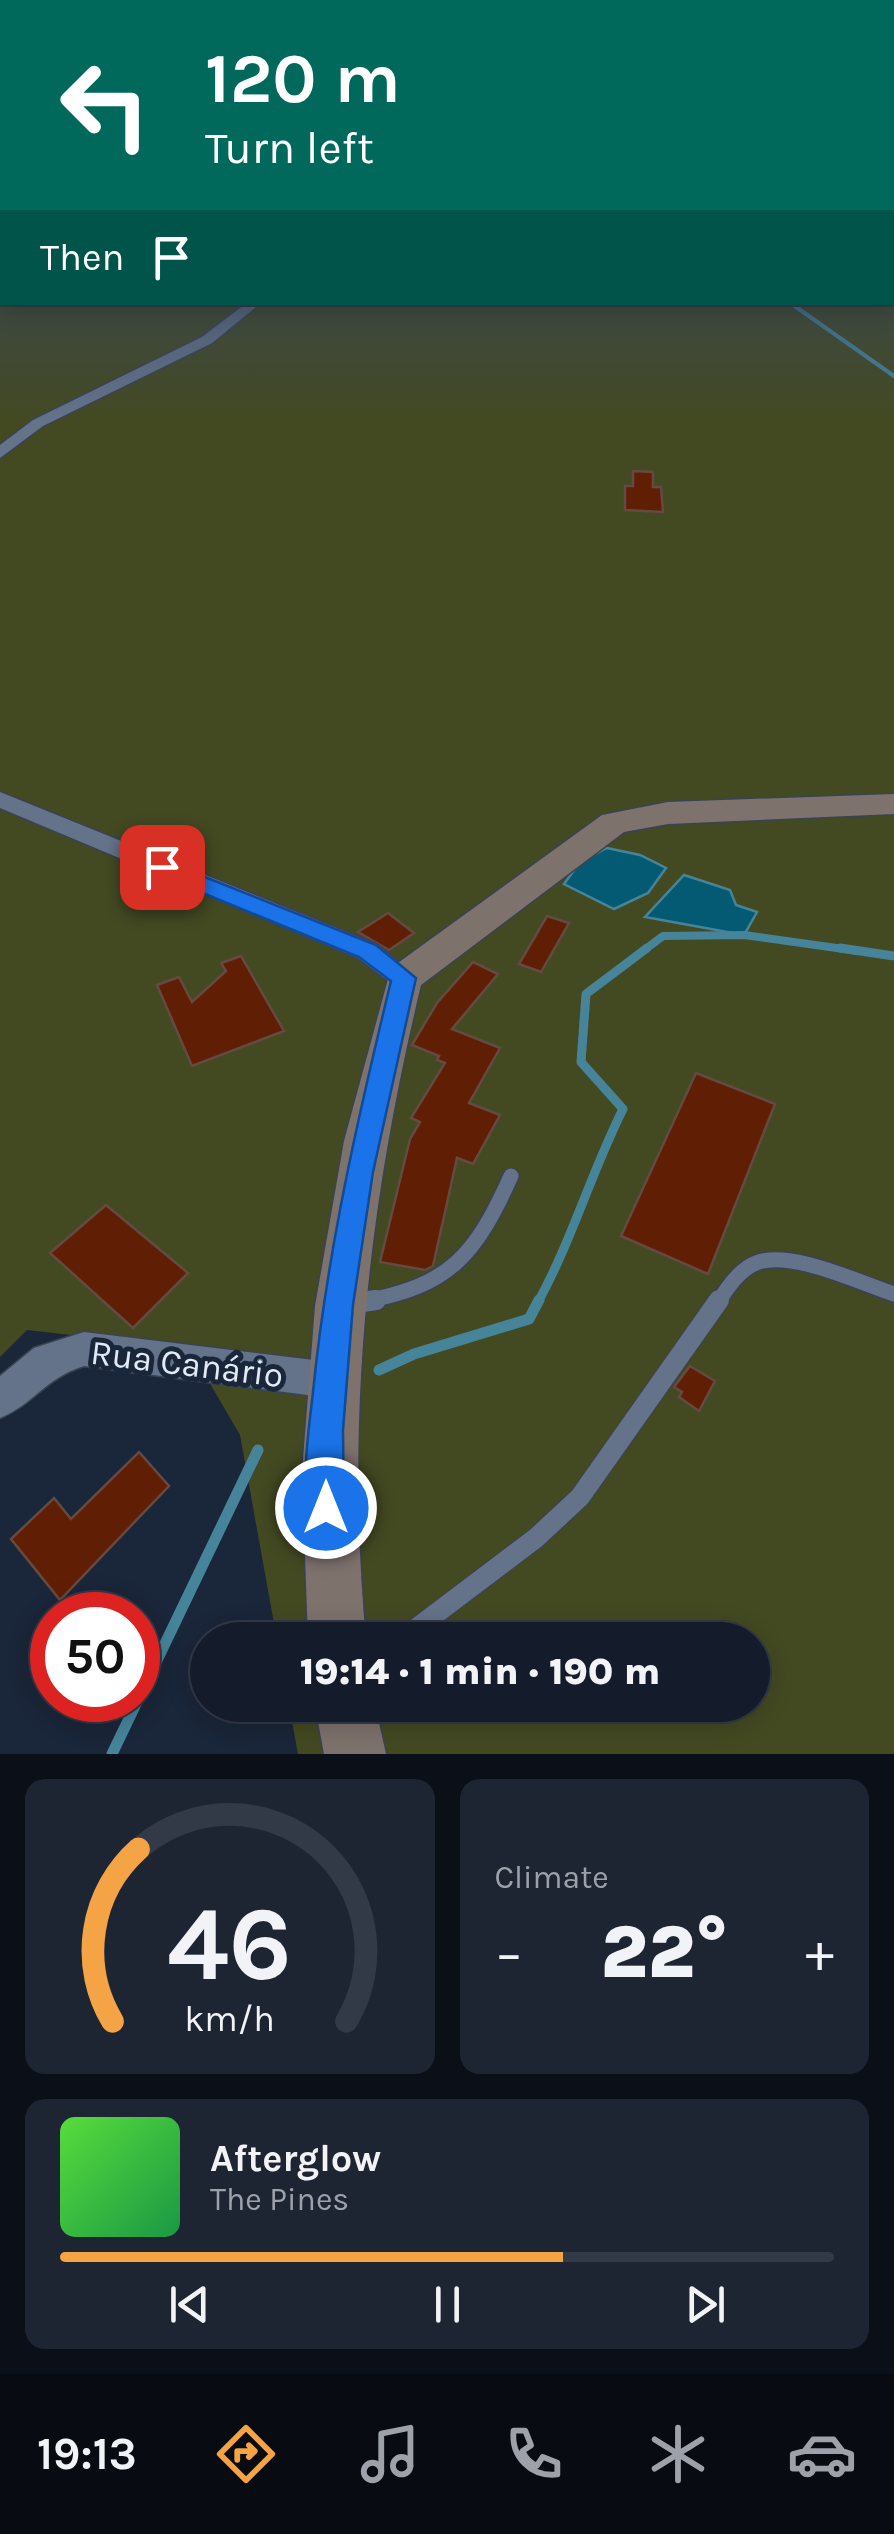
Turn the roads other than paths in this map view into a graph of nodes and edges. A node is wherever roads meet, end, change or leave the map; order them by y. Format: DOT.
graph roads {
  1 [pos="252,305"];
  2 [pos="0,453"];
  3 [pos="0,798"];
  4 [pos="894,804"];
  5 [pos="404,978"];
  6 [pos="511,1176"];
  7 [pos="894,1294"];
  8 [pos="338,1305"];
  9 [pos="330,1380"];
  10 [pos="0,1400"];
  11 [pos="336,1622"];
  12 [pos="424,1622"];
  13 [pos="349,1722"];
  14 [pos="354,1754"];
  1 -- 2 [label="street"];
  3 -- 5 [label="street"];
  4 -- 5 [label="main road"];
  5 -- 8 [label="main road"];
  6 -- 8 [label="lane"];
  7 -- 12 [label="lane"];
  8 -- 9 [label="main road"];
  9 -- 10 [label="street, Rua Canário"];
  9 -- 11 [label="main road"];
  13 -- 14 [label="main road"];
}
